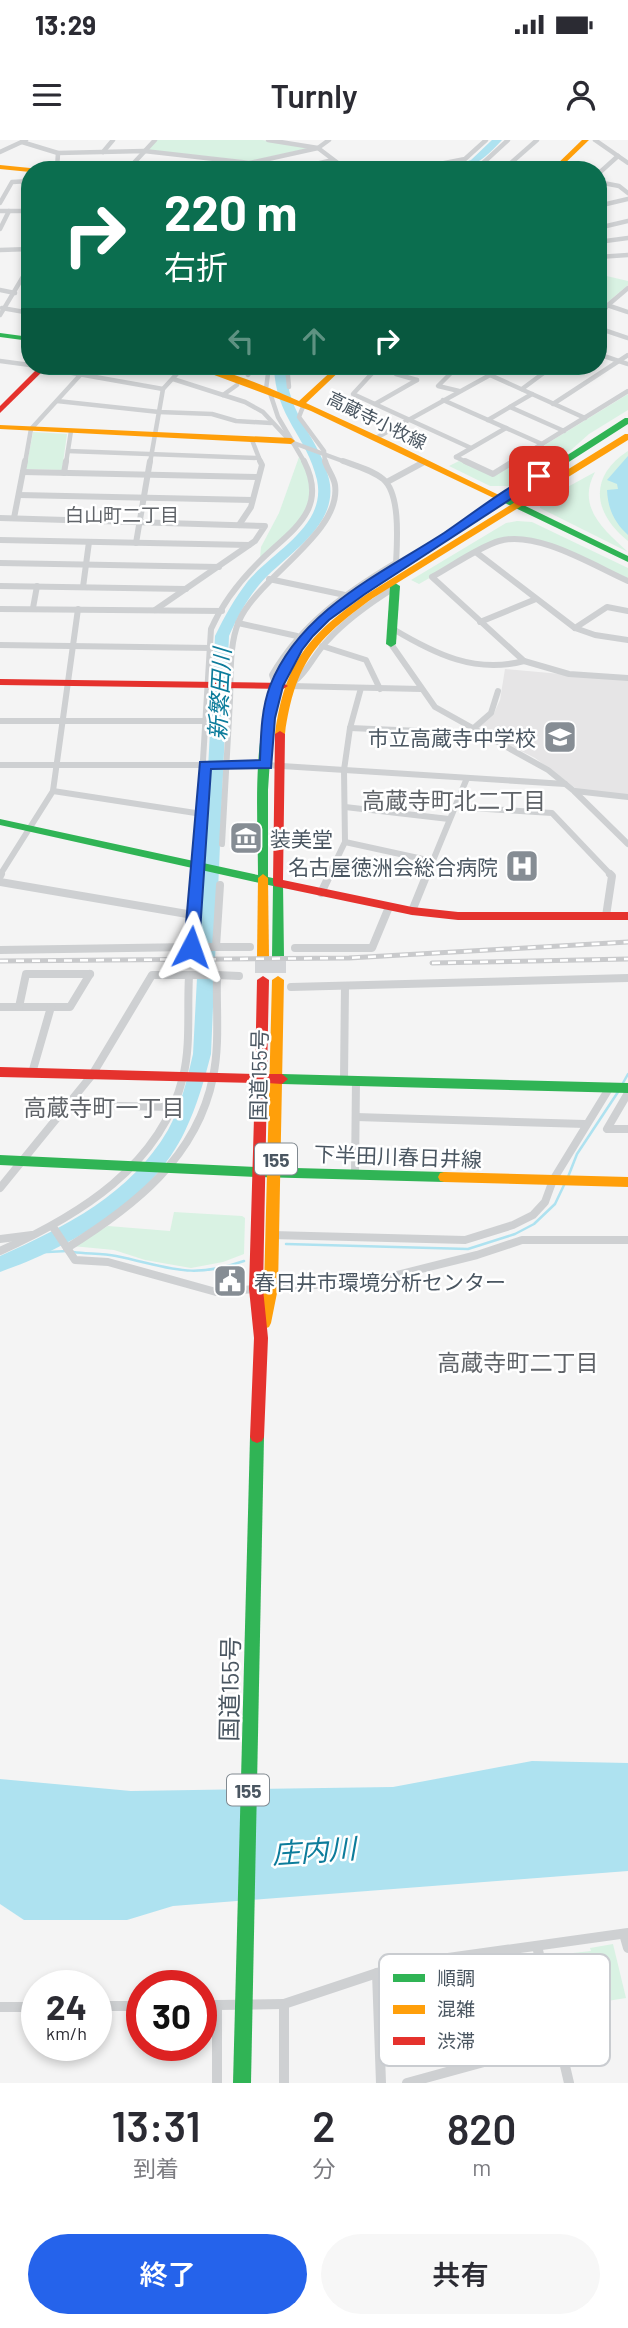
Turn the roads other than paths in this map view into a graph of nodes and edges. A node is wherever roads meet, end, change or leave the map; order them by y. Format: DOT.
graph roads {
  1 [pos="104,140"];
  2 [pos="155,140"];
  3 [pos="268,140"];
  4 [pos="329,140"];
  5 [pos="486,140"];
  6 [pos="508,140"];
  7 [pos="537,140"];
  8 [pos="586,140"];
  9 [pos="595,140"];
  10 [pos="24,141"];
  11 [pos="112,141"];
  12 [pos="318,148"];
  13 [pos="144,151"];
  14 [pos="0,152"];
  15 [pos="103,152"];
  16 [pos="58,153"];
  17 [pos="618,156"];
  18 [pos="333,160"];
  19 [pos="58,161"];
  20 [pos="135,161"];
  21 [pos="232,161"];
  22 [pos="259,161"];
  23 [pos="329,161"];
  24 [pos="455,161"];
  25 [pos="486,161"];
  26 [pos="514,161"];
  27 [pos="564,161"];
  28 [pos="628,163"];
  29 [pos="607,166"];
  30 [pos="0,167"];
  31 [pos="21,169"];
  32 [pos="21,182"];
  33 [pos="607,184"];
  34 [pos="628,193"];
  35 [pos="2,196"];
  36 [pos="628,199"];
  37 [pos="0,203"];
  38 [pos="607,204"];
  39 [pos="0,211"];
  40 [pos="9,211"];
  41 [pos="21,211"];
  42 [pos="628,221"];
  43 [pos="609,226"];
  44 [pos="0,229"];
  45 [pos="627,239"];
  46 [pos="607,242"];
  47 [pos="21,249"];
  48 [pos="0,250"];
  49 [pos="628,255"];
  50 [pos="607,256"];
  51 [pos="21,281"];
  52 [pos="19,285"];
  53 [pos="628,288"];
  54 [pos="0,290"];
  55 [pos="15,293"];
  56 [pos="608,305"];
  57 [pos="2,309"];
  58 [pos="21,312"];
  59 [pos="628,312"];
  60 [pos="0,315"];
  61 [pos="607,331"];
  62 [pos="0,335"];
  63 [pos="21,338"];
  64 [pos="628,338"];
  65 [pos="628,355"];
  66 [pos="607,357"];
  67 [pos="618,361"];
  68 [pos="1,362"];
  69 [pos="21,364"];
  70 [pos="628,364"];
  71 [pos="607,368"];
  72 [pos="30,375"];
  73 [pos="80,375"];
  74 [pos="93,375"];
  75 [pos="176,375"];
  76 [pos="223,375"];
  77 [pos="268,375"];
  78 [pos="290,375"];
  79 [pos="328,375"];
  80 [pos="370,375"];
  81 [pos="400,375"];
  82 [pos="449,375"];
  83 [pos="490,375"];
  84 [pos="541,375"];
  85 [pos="597,375"];
  86 [pos="173,379"];
  87 [pos="237,385"];
  88 [pos="163,388"];
  89 [pos="268,389"];
  90 [pos="522,389"];
  91 [pos="459,391"];
  92 [pos="628,391"];
  93 [pos="532,394"];
  94 [pos="223,395"];
  95 [pos="296,398"];
  96 [pos="443,400"];
  97 [pos="57,401"];
  98 [pos="375,404"];
  99 [pos="554,404"];
  100 [pos="510,407"];
  101 [pos="0,411"];
  102 [pos="159,412"];
  103 [pos="585,418"];
  104 [pos="408,420"];
  105 [pos="488,420"];
  106 [pos="628,420"];
  107 [pos="271,423"];
  108 [pos="0,427"];
  109 [pos="506,428"];
  110 [pos="31,429"];
  111 [pos="71,430"];
  112 [pos="564,431"];
  113 [pos="155,435"];
  114 [pos="628,436"];
  115 [pos="376,438"];
  116 [pos="252,440"];
  117 [pos="295,443"];
  118 [pos="542,444"];
  119 [pos="471,448"];
  120 [pos="68,451"];
  121 [pos="152,454"];
  122 [pos="322,454"];
  123 [pos="259,458"];
  124 [pos="424,461"];
  125 [pos="23,472"];
  126 [pos="64,472"];
  127 [pos="148,475"];
  128 [pos="258,477"];
  129 [pos="387,482"];
  130 [pos="19,495"];
  131 [pos="144,498"];
  132 [pos="252,500"];
  133 [pos="503,500"];
  134 [pos="515,506"];
  135 [pos="0,518"];
  136 [pos="14,518"];
  137 [pos="140,522"];
  138 [pos="239,525"];
  139 [pos="0,540"];
  140 [pos="89,542"];
  141 [pos="136,543"];
  142 [pos="250,545"];
  143 [pos="477,553"];
  144 [pos="628,559"];
  145 [pos="0,563"];
  146 [pos="86,564"];
  147 [pos="219,567"];
  148 [pos="269,579"];
  149 [pos="628,581"];
  150 [pos="0,586"];
  151 [pos="37,586"];
  152 [pos="83,587"];
  153 [pos="395,587"];
  154 [pos="186,589"];
  155 [pos="345,595"];
  156 [pos="536,600"];
  157 [pos="372,601"];
  158 [pos="394,605"];
  159 [pos="33,608"];
  160 [pos="0,609"];
  161 [pos="78,609"];
  162 [pos="155,610"];
  163 [pos="222,611"];
  164 [pos="628,611"];
  165 [pos="480,622"];
  166 [pos="238,623"];
  167 [pos="575,628"];
  168 [pos="393,629"];
  169 [pos="297,636"];
  170 [pos="628,640"];
  171 [pos="391,644"];
  172 [pos="0,645"];
  173 [pos="73,645"];
  174 [pos="322,646"];
  175 [pos="211,648"];
  176 [pos="524,661"];
  177 [pos="628,678"];
  178 [pos="0,682"];
  179 [pos="68,683"];
  180 [pos="210,686"];
  181 [pos="232,686"];
  182 [pos="282,686"];
  183 [pos="361,688"];
  184 [pos="380,689"];
  185 [pos="421,689"];
  186 [pos="498,691"];
  187 [pos="207,721"];
  188 [pos="0,722"];
  189 [pos="63,722"];
  190 [pos="350,728"];
  191 [pos="471,729"];
  192 [pos="0,765"];
  193 [pos="56,765"];
  194 [pos="204,765"];
  195 [pos="225,765"];
  196 [pos="273,765"];
  197 [pos="344,770"];
  198 [pos="467,778"];
  199 [pos="565,785"];
  200 [pos="52,791"];
  201 [pos="574,791"];
  202 [pos="628,797"];
  203 [pos="345,807"];
  204 [pos="456,807"];
  205 [pos="202,814"];
  206 [pos="449,819"];
  207 [pos="0,822"];
  208 [pos="0,829"];
  209 [pos="27,831"];
  210 [pos="345,842"];
  211 [pos="222,844"];
  212 [pos="628,844"];
  213 [pos="432,861"];
  214 [pos="197,867"];
  215 [pos="0,876"];
  216 [pos="219,876"];
  217 [pos="263,881"];
  218 [pos="0,882"];
  219 [pos="278,883"];
  220 [pos="321,893"];
  221 [pos="389,907"];
  222 [pos="412,911"];
  223 [pos="193,915"];
  224 [pos="606,916"];
  225 [pos="628,916"];
  226 [pos="191,947"];
  227 [pos="216,947"];
  228 [pos="250,947"];
  229 [pos="295,948"];
  230 [pos="0,950"];
  231 [pos="263,957"];
  232 [pos="278,957"];
  233 [pos="217,975"];
  234 [pos="189,976"];
  235 [pos="239,976"];
  236 [pos="628,978"];
  237 [pos="263,980"];
  238 [pos="278,980"];
  239 [pos="345,986"];
  240 [pos="291,987"];
  241 [pos="0,1007"];
  242 [pos="19,1007"];
  243 [pos="51,1007"];
  244 [pos="0,1072"];
  245 [pos="32,1073"];
  246 [pos="92,1075"];
  247 [pos="183,1077"];
  248 [pos="213,1077"];
  249 [pos="259,1078"];
  250 [pos="277,1079"];
  251 [pos="350,1080"];
  252 [pos="610,1087"];
  253 [pos="628,1090"];
  254 [pos="69,1105"];
  255 [pos="173,1107"];
  256 [pos="356,1117"];
  257 [pos="585,1124"];
  258 [pos="628,1129"];
  259 [pos="0,1160"];
  260 [pos="22,1161"];
  261 [pos="136,1166"];
  262 [pos="164,1168"];
  263 [pos="258,1172"];
  264 [pos="275,1172"];
  265 [pos="355,1174"];
  266 [pos="556,1180"];
  267 [pos="628,1182"];
  268 [pos="0,1188"];
  269 [pos="513,1225"];
  270 [pos="53,1227"];
  271 [pos="38,1234"];
  272 [pos="272,1235"];
  273 [pos="0,1240"];
  274 [pos="522,1240"];
  275 [pos="628,1240"];
  276 [pos="67,1248"];
  277 [pos="0,1251"];
  278 [pos="271,1288"];
  279 [pos="256,1289"];
  280 [pos="261,1338"];
  281 [pos="626,1934"];
  282 [pos="537,1946"];
  283 [pos="628,1948"];
  284 [pos="478,1954"];
  285 [pos="539,1954"];
  286 [pos="377,1973"];
  287 [pos="284,2004"];
  288 [pos="217,2006"];
  289 [pos="0,2007"];
  290 [pos="21,2007"];
  291 [pos="379,2028"];
  292 [pos="217,2061"];
  293 [pos="469,2066"];
  294 [pos="217,2083"];
  295 [pos="242,2083"];
  296 [pos="284,2083"];
  297 [pos="407,2083"];
  1 -- 11 [label="street"];
  2 -- 13 [label="street"];
  3 -- 12 [label="street"];
  4 -- 12 [label="street"];
  5 -- 24 [label="street"];
  6 -- 25 [label="street"];
  7 -- 26 [label="street"];
  8 -- 27 [label="main road"];
  9 -- 17 [label="street"];
  10 -- 14 [label="street"];
  10 -- 16 [label="street"];
  11 -- 15 [label="street"];
  12 -- 18 [label="street"];
  12 -- 22 [label="street"];
  13 -- 15 [label="street"];
  13 -- 20 [label="street"];
  13 -- 21 [label="street"];
  15 -- 16 [label="street"];
  16 -- 19 [label="street"];
  17 -- 28 [label="street"];
  17 -- 29 [label="street"];
  18 -- 23 [label="street"];
  30 -- 31 [label="main road"];
  32 -- 35 [label="street"];
  33 -- 34 [label="street"];
  35 -- 37 [label="street"];
  36 -- 38 [label="street"];
  39 -- 40 [label="street"];
  40 -- 41 [label="street"];
  40 -- 44 [label="street"];
  42 -- 43 [label="street"];
  43 -- 45 [label="street"];
  45 -- 46 [label="street"];
  47 -- 48 [label="street"];
  49 -- 50 [label="street"];
  51 -- 52 [label="street"];
  52 -- 55 [label="street"];
  53 -- 56 [label="street"];
  54 -- 55 [label="street"];
  55 -- 57 [label="street"];
  56 -- 59 [label="street"];
  57 -- 58 [label="street"];
  57 -- 60 [label="street"];
  61 -- 64 [label="street"];
  62 -- 63 [label="main road"];
  65 -- 67 [label="street"];
  66 -- 67 [label="street"];
  67 -- 70 [label="street"];
  67 -- 71 [label="street"];
  68 -- 69 [label="street"];
  72 -- 101 [label="main road"];
  73 -- 97 [label="street"];
  74 -- 88 [label="street"];
  75 -- 86 [label="street"];
  76 -- 89 [label="main road, 高蔵寺小牧線"];
  77 -- 89 [label="street"];
  78 -- 95 [label="street"];
  79 -- 95 [label="main road"];
  80 -- 98 [label="street"];
  81 -- 98 [label="street"];
  82 -- 91 [label="street"];
  83 -- 90 [label="street"];
  83 -- 91 [label="street"];
  84 -- 90 [label="street"];
  85 -- 99 [label="street"];
  86 -- 88 [label="street"];
  86 -- 94 [label="street"];
  87 -- 94 [label="street"];
  88 -- 102 [label="street"];
  89 -- 95 [label="main road, 高蔵寺小牧線"];
  89 -- 117 [label="street"];
  90 -- 93 [label="street"];
  91 -- 96 [label="street"];
  92 -- 103 [label="street"];
  93 -- 99 [label="street"];
  93 -- 100 [label="street"];
  94 -- 107 [label="street"];
  95 -- 115 [label="main road, 高蔵寺小牧線"];
  95 -- 122 [label="street"];
  96 -- 104 [label="street"];
  96 -- 105 [label="street"];
  97 -- 102 [label="street"];
  97 -- 110 [label="street"];
  98 -- 104 [label="street"];
  99 -- 103 [label="street"];
  100 -- 105 [label="street"];
  100 -- 112 [label="street"];
  102 -- 107 [label="street"];
  102 -- 113 [label="street"];
  103 -- 112 [label="street"];
  104 -- 115 [label="street"];
  104 -- 119 [label="street"];
  105 -- 109 [label="street"];
  106 -- 133 [label="main road"];
  107 -- 117 [label="street"];
  108 -- 110 [label="main road"];
  109 -- 118 [label="street"];
  109 -- 119 [label="street"];
  110 -- 111 [label="main road"];
  110 -- 125 [label="street"];
  111 -- 113 [label="main road"];
  111 -- 120 [label="street"];
  112 -- 118 [label="street"];
  113 -- 116 [label="main road"];
  113 -- 121 [label="street"];
  114 -- 134 [label="main road"];
  115 -- 124 [label="main road, 高蔵寺小牧線"];
  116 -- 117 [label="main road"];
  116 -- 123 [label="street"];
  117 -- 122 [label="street"];
  117 -- 163 [label="street"];
  118 -- 119 [label="street"];
  120 -- 121 [label="street"];
  120 -- 126 [label="street"];
  121 -- 123 [label="street"];
  121 -- 127 [label="street"];
  122 -- 129 [label="street"];
  122 -- 148 [label="street"];
  123 -- 128 [label="street"];
  124 -- 129 [label="street"];
  124 -- 133 [label="main road, 高蔵寺小牧線"];
  125 -- 126 [label="street"];
  125 -- 130 [label="street"];
  126 -- 127 [label="street"];
  127 -- 128 [label="street"];
  127 -- 131 [label="street"];
  128 -- 132 [label="street"];
  129 -- 155 [label="street"];
  130 -- 131 [label="street"];
  130 -- 136 [label="street"];
  131 -- 132 [label="street"];
  131 -- 137 [label="street"];
  132 -- 138 [label="street"];
  133 -- 134 [label="main road, 高蔵寺小牧線"];
  133 -- 182 [label="main road"];
  134 -- 144 [label="main road, 高蔵寺小牧線"];
  134 -- 182 [label="main road"];
  135 -- 136 [label="street"];
  136 -- 137 [label="street"];
  137 -- 138 [label="street"];
  137 -- 141 [label="street"];
  138 -- 142 [label="street"];
  139 -- 140 [label="street"];
  140 -- 141 [label="street"];
  140 -- 146 [label="street"];
  141 -- 142 [label="street"];
  142 -- 147 [label="street"];
  143 -- 149 [label="street"];
  143 -- 156 [label="street"];
  143 -- 165 [label="street"];
  145 -- 146 [label="street"];
  146 -- 147 [label="street"];
  146 -- 152 [label="street"];
  147 -- 154 [label="street"];
  148 -- 155 [label="street"];
  148 -- 166 [label="street"];
  150 -- 151 [label="street"];
  151 -- 152 [label="street"];
  151 -- 159 [label="street"];
  152 -- 154 [label="street"];
  153 -- 157 [label="street"];
  153 -- 158 [label="main road"];
  154 -- 162 [label="street"];
  155 -- 169 [label="street"];
  156 -- 165 [label="street"];
  156 -- 167 [label="street"];
  157 -- 158 [label="street"];
  157 -- 174 [label="street"];
  158 -- 168 [label="main road"];
  159 -- 160 [label="street"];
  159 -- 161 [label="street"];
  161 -- 162 [label="street"];
  161 -- 173 [label="street"];
  162 -- 163 [label="street"];
  163 -- 175 [label="street"];
  164 -- 167 [label="street"];
  165 -- 176 [label="street"];
  166 -- 169 [label="street"];
  166 -- 181 [label="street"];
  167 -- 170 [label="street"];
  168 -- 171 [label="main road"];
  168 -- 176 [label="street"];
  169 -- 182 [label="street"];
  171 -- 185 [label="street"];
  172 -- 173 [label="street"];
  173 -- 175 [label="street"];
  173 -- 179 [label="street"];
  174 -- 182 [label="street"];
  174 -- 184 [label="street"];
  175 -- 180 [label="street"];
  176 -- 177 [label="street"];
  178 -- 179 [label="main road"];
  179 -- 180 [label="main road"];
  179 -- 189 [label="street"];
  180 -- 181 [label="main road"];
  180 -- 187 [label="street"];
  181 -- 182 [label="main road"];
  181 -- 195 [label="street"];
  182 -- 183 [label="street"];
  182 -- 196 [label="main road"];
  183 -- 184 [label="street"];
  183 -- 190 [label="street"];
  184 -- 185 [label="street"];
  185 -- 191 [label="street"];
  186 -- 191 [label="street"];
  187 -- 189 [label="street"];
  187 -- 194 [label="street"];
  188 -- 189 [label="street"];
  189 -- 193 [label="street"];
  190 -- 191 [label="street"];
  190 -- 197 [label="street"];
  191 -- 199 [label="street"];
  192 -- 193 [label="street"];
  193 -- 194 [label="street"];
  193 -- 200 [label="street"];
  194 -- 195 [label="street"];
  194 -- 205 [label="street"];
  195 -- 196 [label="street"];
  195 -- 211 [label="street"];
  196 -- 197 [label="street"];
  196 -- 217 [label="main road"];
  196 -- 219 [label="main road"];
  197 -- 198 [label="street"];
  197 -- 203 [label="street"];
  198 -- 199 [label="street"];
  198 -- 204 [label="street"];
  199 -- 201 [label="street"];
  200 -- 205 [label="street"];
  200 -- 209 [label="street"];
  201 -- 202 [label="street"];
  201 -- 212 [label="street"];
  203 -- 206 [label="street"];
  203 -- 210 [label="street"];
  204 -- 206 [label="street"];
  204 -- 224 [label="street"];
  205 -- 214 [label="street"];
  206 -- 213 [label="street"];
  207 -- 209 [label="main road"];
  208 -- 209 [label="main road"];
  209 -- 214 [label="main road"];
  209 -- 215 [label="street"];
  210 -- 213 [label="street"];
  210 -- 220 [label="street"];
  213 -- 222 [label="street"];
  214 -- 216 [label="main road"];
  214 -- 223 [label="street"];
  216 -- 217 [label="main road"];
  216 -- 227 [label="street"];
  217 -- 219 [label="main road"];
  217 -- 231 [label="main road"];
  218 -- 223 [label="street"];
  219 -- 220 [label="main road"];
  219 -- 232 [label="main road"];
  220 -- 221 [label="main road"];
  221 -- 222 [label="main road"];
  221 -- 229 [label="street"];
  222 -- 224 [label="main road"];
  223 -- 226 [label="street"];
  224 -- 225 [label="main road"];
  226 -- 227 [label="street"];
  226 -- 230 [label="street"];
  227 -- 228 [label="street"];
  233 -- 234 [label="street"];
  233 -- 235 [label="street"];
  233 -- 248 [label="street"];
  234 -- 246 [label="street"];
  234 -- 247 [label="street"];
  236 -- 239 [label="street"];
  237 -- 249 [label="main road, 国道155号 / 155"];
  238 -- 250 [label="main road, 国道155号 / 155"];
  239 -- 240 [label="street"];
  239 -- 251 [label="street"];
  241 -- 242 [label="street"];
  242 -- 243 [label="street"];
  242 -- 243 [label="street"];
  243 -- 245 [label="street"];
  244 -- 245 [label="main road"];
  245 -- 246 [label="main road"];
  246 -- 247 [label="main road"];
  246 -- 254 [label="street"];
  247 -- 248 [label="main road"];
  247 -- 255 [label="street"];
  248 -- 249 [label="main road"];
  248 -- 262 [label="street"];
  249 -- 250 [label="main road"];
  249 -- 263 [label="main road, 国道155号 / 155"];
  250 -- 251 [label="main road"];
  250 -- 264 [label="main road, 国道155号 / 155"];
  251 -- 252 [label="main road"];
  251 -- 256 [label="street"];
  252 -- 253 [label="main road"];
  252 -- 257 [label="street"];
  253 -- 258 [label="street"];
  254 -- 255 [label="street"];
  254 -- 260 [label="street"];
  255 -- 261 [label="street"];
  256 -- 257 [label="street"];
  256 -- 265 [label="street"];
  257 -- 266 [label="street"];
  259 -- 260 [label="main road, 下半田川春日井線"];
  260 -- 261 [label="main road, 下半田川春日井線"];
  260 -- 268 [label="street"];
  261 -- 262 [label="main road, 下半田川春日井線"];
  261 -- 270 [label="street"];
  262 -- 263 [label="main road, 下半田川春日井線"];
  262 -- 276 [label="street"];
  263 -- 264 [label="main road, 下半田川春日井線"];
  263 -- 279 [label="main road, 国道155号 / 155"];
  264 -- 265 [label="main road, 下半田川春日井線"];
  264 -- 272 [label="main road, 国道155号 / 155"];
  265 -- 266 [label="main road, 下半田川春日井線"];
  266 -- 267 [label="main road, 下半田川春日井線"];
  266 -- 269 [label="street"];
  269 -- 272 [label="street"];
  269 -- 274 [label="street"];
  270 -- 271 [label="street"];
  270 -- 276 [label="street"];
  271 -- 273 [label="street"];
  271 -- 277 [label="street"];
  272 -- 278 [label="main road, 国道155号 / 155"];
  274 -- 275 [label="street"];
  274 -- 278 [label="street"];
  276 -- 279 [label="street"];
  278 -- 279 [label="street"];
  278 -- 280 [label="main road, 国道155号 / 155"];
  279 -- 280 [label="main road, 国道155号 / 155"];
  280 -- 295 [label="main road, 国道155号 / 155"];
  281 -- 282 [label="street"];
  281 -- 283 [label="street"];
  282 -- 284 [label="street"];
  282 -- 285 [label="street"];
  286 -- 287 [label="street"];
  286 -- 291 [label="street"];
  287 -- 288 [label="street"];
  287 -- 296 [label="street"];
  289 -- 290 [label="street"];
  292 -- 294 [label="street"];
  293 -- 297 [label="street"];
}
